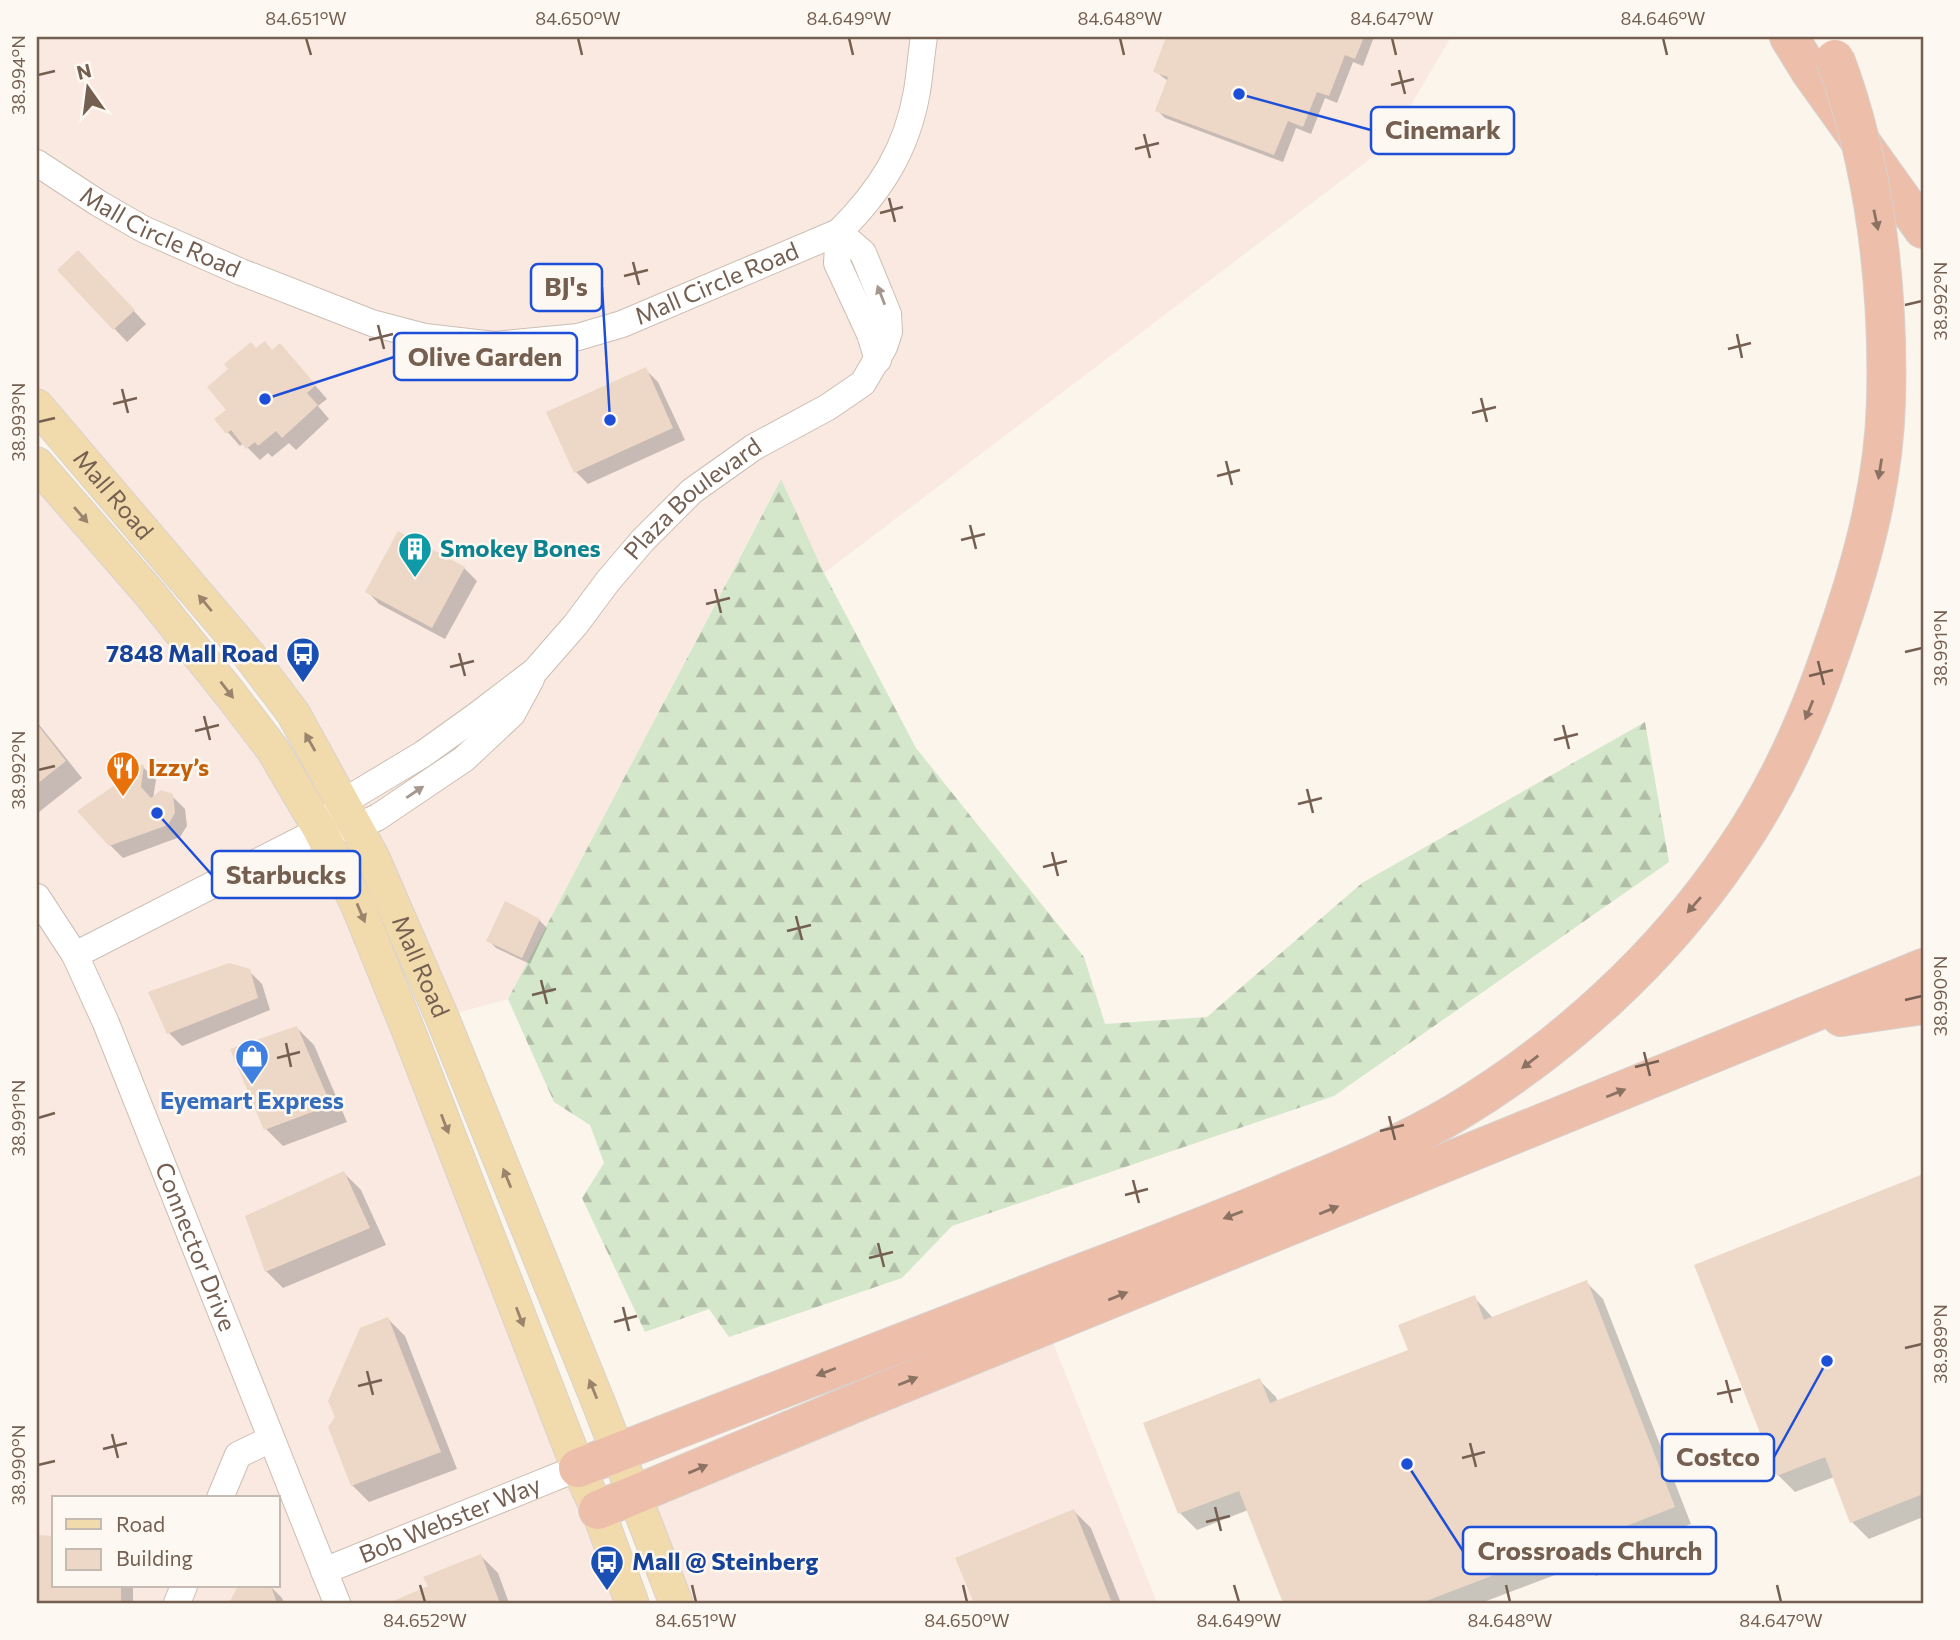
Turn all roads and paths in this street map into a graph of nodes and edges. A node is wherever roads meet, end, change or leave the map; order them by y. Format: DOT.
graph roads {
  1 [pos="923,37"];
  2 [pos="1789,37"];
  3 [pos="1830,48"];
  4 [pos="37,163"];
  5 [pos="1923,229"];
  6 [pos="839,232"];
  7 [pos="37,406"];
  8 [pos="37,464"];
  9 [pos="350,814"];
  10 [pos="320,830"];
  11 [pos="37,897"];
  12 [pos="75,955"];
  13 [pos="1923,968"];
  14 [pos="1923,1005"];
  15 [pos="1773,1028"];
  16 [pos="271,1439"];
  17 [pos="618,1452"];
  18 [pos="578,1468"];
  19 [pos="221,1496"];
  20 [pos="635,1496"];
  21 [pos="598,1510"];
  22 [pos="324,1571"];
  23 [pos="337,1603"];
  24 [pos="632,1603"];
  25 [pos="676,1603"];
  1 -- 6 [label="street, Mall Circle Road"];
  2 -- 5 [label="highway"];
  3 -- 17 [label="highway, one-way, bridge"];
  4 -- 6 [label="street, Mall Circle Road"];
  6 -- 9 [label="street, Plaza Boulevard"];
  9 -- 7 [label="main road, Mall Road, one-way"];
  8 -- 10 [label="main road, Mall Road, one-way"];
  9 -- 10 [label="street, Plaza Boulevard"];
  17 -- 9 [label="main road, Mall Road, one-way"];
  10 -- 12 [label="street, Plaza Boulevard"];
  10 -- 18 [label="main road, Mall Road, one-way"];
  11 -- 12 [label="street, Connector Drive"];
  12 -- 16 [label="street, Connector Drive"];
  13 -- 15 [label="highway"];
  14 -- 15 [label="highway"];
  20 -- 15 [label="highway, one-way"];
  16 -- 19 [label="street"];
  16 -- 22 [label="street, Connector Drive"];
  17 -- 18 [label="highway"];
  17 -- 20 [label="main road, Mall Road"];
  18 -- 21 [label="main road, Mall Road"];
  18 -- 22 [label="street, Bob Webster Way"];
  20 -- 21 [label="highway"];
  20 -- 25 [label="main road, Mall Road"];
  21 -- 24 [label="main road, Mall Road"];
  22 -- 23 [label="street, Connector Drive"];
}
